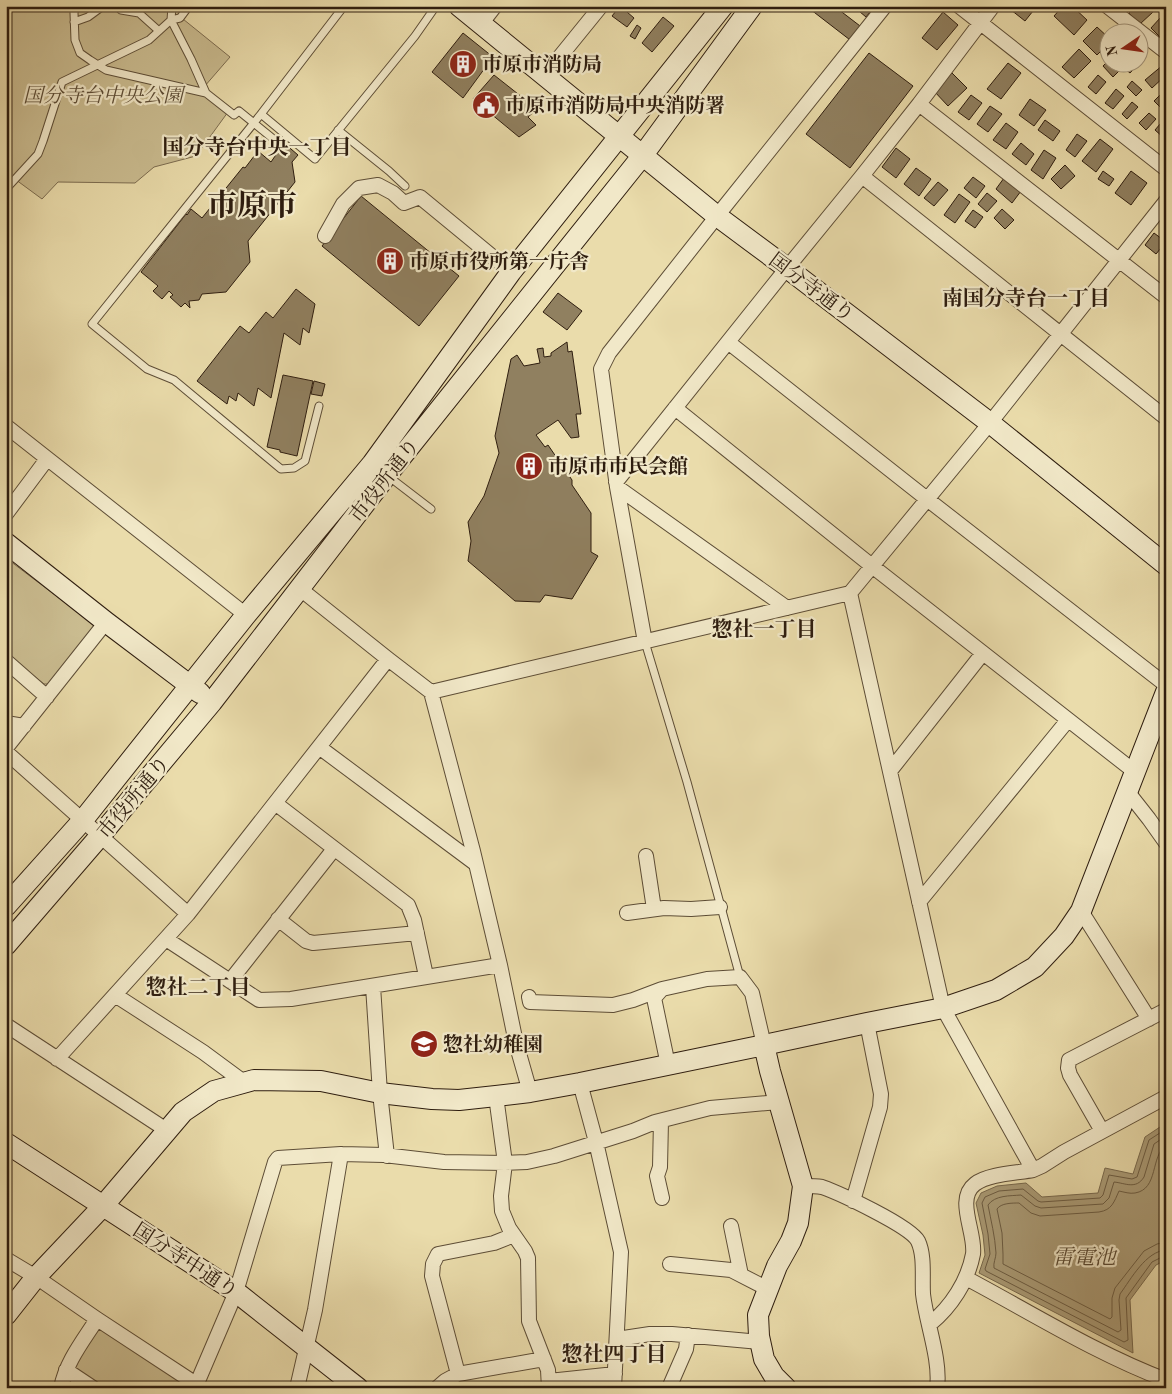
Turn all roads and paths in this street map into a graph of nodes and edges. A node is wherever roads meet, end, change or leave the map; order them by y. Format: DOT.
graph roads {
  1 [pos="75,6"];
  2 [pos="103,6"];
  3 [pos="117,6"];
  4 [pos="172,6"];
  5 [pos="190,6"];
  6 [pos="344,6"];
  7 [pos="436,6"];
  8 [pos="459,6"];
  9 [pos="496,6"];
  10 [pos="601,6"];
  11 [pos="723,6"];
  12 [pos="752,6"];
  13 [pos="885,6"];
  14 [pos="959,6"];
  15 [pos="993,6"];
  16 [pos="1107,6"];
  17 [pos="172,20"];
  18 [pos="74,22"];
  19 [pos="980,22"];
  20 [pos="481,24"];
  21 [pos="159,31"];
  22 [pos="1166,52"];
  23 [pos="98,65"];
  24 [pos="545,75"];
  25 [pos="206,93"];
  26 [pos="919,104"];
  27 [pos="261,114"];
  28 [pos="253,123"];
  29 [pos="338,130"];
  30 [pos="620,136"];
  31 [pos="282,146"];
  32 [pos="643,155"];
  33 [pos="1166,169"];
  34 [pos="862,176"];
  35 [pos="405,186"];
  36 [pos="6,189"];
  37 [pos="1166,201"];
  38 [pos="716,216"];
  39 [pos="325,236"];
  40 [pos="1119,260"];
  41 [pos="786,268"];
  42 [pos="511,272"];
  43 [pos="1166,297"];
  44 [pos="1061,334"];
  45 [pos="728,342"];
  46 [pos="319,406"];
  47 [pos="675,408"];
  48 [pos="1166,418"];
  49 [pos="990,423"];
  50 [pos="6,426"];
  51 [pos="48,459"];
  52 [pos="379,470"];
  53 [pos="616,485"];
  54 [pos="927,499"];
  55 [pos="431,509"];
  56 [pos="6,514"];
  57 [pos="6,543"];
  58 [pos="872,566"];
  59 [pos="1166,566"];
  60 [pos="299,588"];
  61 [pos="850,593"];
  62 [pos="787,608"];
  63 [pos="246,615"];
  64 [pos="106,622"];
  65 [pos="645,642"];
  66 [pos="983,653"];
  67 [pos="6,660"];
  68 [pos="388,660"];
  69 [pos="1166,685"];
  70 [pos="190,686"];
  71 [pos="431,692"];
  72 [pos="1166,692"];
  73 [pos="47,697"];
  74 [pos="212,702"];
  75 [pos="1068,720"];
  76 [pos="6,723"];
  77 [pos="24,726"];
  78 [pos="319,747"];
  79 [pos="6,748"];
  80 [pos="6,752"];
  81 [pos="890,771"];
  82 [pos="1135,772"];
  83 [pos="1127,791"];
  84 [pos="275,803"];
  85 [pos="83,820"];
  86 [pos="100,836"];
  87 [pos="1166,843"];
  88 [pos="334,849"];
  89 [pos="646,856"];
  90 [pos="476,864"];
  91 [pos="919,902"];
  92 [pos="6,906"];
  93 [pos="720,907"];
  94 [pos="654,909"];
  95 [pos="1080,911"];
  96 [pos="627,913"];
  97 [pos="188,914"];
  98 [pos="278,919"];
  99 [pos="417,933"];
  100 [pos="166,939"];
  101 [pos="6,945"];
  102 [pos="500,965"];
  103 [pos="426,976"];
  104 [pos="740,978"];
  105 [pos="230,981"];
  106 [pos="373,986"];
  107 [pos="662,989"];
  108 [pos="115,995"];
  109 [pos="530,997"];
  110 [pos="943,1008"];
  111 [pos="1166,1010"];
  112 [pos="1149,1019"];
  113 [pos="867,1023"];
  114 [pos="6,1025"];
  115 [pos="764,1045"];
  116 [pos="58,1059"];
  117 [pos="668,1065"];
  118 [pos="245,1083"];
  119 [pos="580,1083"];
  120 [pos="530,1092"];
  121 [pos="380,1093"];
  122 [pos="496,1096"];
  123 [pos="1166,1097"];
  124 [pos="779,1102"];
  125 [pos="661,1121"];
  126 [pos="168,1131"];
  127 [pos="1102,1131"];
  128 [pos="596,1142"];
  129 [pos="6,1143"];
  130 [pos="341,1154"];
  131 [pos="387,1156"];
  132 [pos="505,1163"];
  133 [pos="1033,1170"];
  134 [pos="803,1186"];
  135 [pos="662,1198"];
  136 [pos="853,1201"];
  137 [pos="103,1206"];
  138 [pos="731,1226"];
  139 [pos="514,1235"];
  140 [pos="6,1258"];
  141 [pos="670,1264"];
  142 [pos="742,1275"];
  143 [pos="36,1277"];
  144 [pos="966,1278"];
  145 [pos="768,1289"];
  146 [pos="236,1292"];
  147 [pos="6,1315"];
  148 [pos="97,1319"];
  149 [pos="930,1324"];
  150 [pos="688,1335"];
  151 [pos="617,1339"];
  152 [pos="760,1342"];
  153 [pos="307,1348"];
  154 [pos="544,1359"];
  155 [pos="66,1370"];
  156 [pos="458,1374"];
  157 [pos="1166,1380"];
  158 [pos="615,1381"];
  159 [pos="549,1384"];
  160 [pos="195,1386"];
  161 [pos="61,1388"];
  162 [pos="93,1388"];
  163 [pos="297,1388"];
  164 [pos="358,1388"];
  165 [pos="437,1388"];
  166 [pos="669,1388"];
  167 [pos="786,1388"];
  168 [pos="937,1388"];
  1 -- 18 [label="lane"];
  2 -- 18 [label="lane"];
  3 -- 21 [label="lane"];
  4 -- 17 [label="lane"];
  5 -- 17 [label="lane"];
  6 -- 27 [label="lane"];
  7 -- 29 [label="lane"];
  8 -- 20 [label="street, 国分寺通り"];
  9 -- 20 [label="street"];
  10 -- 24 [label="street"];
  11 -- 30 [label="street, 市役所通り"];
  12 -- 32 [label="street, 市役所通り"];
  13 -- 38 [label="street"];
  14 -- 19 [label="street"];
  15 -- 19 [label="street"];
  16 -- 22 [label="street"];
  17 -- 21 [label="lane"];
  17 -- 25 [label="lane"];
  18 -- 23 [label="lane"];
  19 -- 26 [label="street"];
  19 -- 33 [label="street"];
  20 -- 24 [label="street, 国分寺通り"];
  21 -- 23 [label="lane"];
  23 -- 25 [label="lane"];
  23 -- 36 [label="lane"];
  24 -- 30 [label="street, 国分寺通り"];
  25 -- 28 [label="lane"];
  26 -- 34 [label="street"];
  26 -- 40 [label="street"];
  27 -- 28 [label="lane"];
  27 -- 29 [label="lane"];
  28 -- 31 [label="lane"];
  28 -- 46 [label="lane"];
  29 -- 35 [label="lane"];
  30 -- 32 [label="street, 国分寺通り"];
  30 -- 42 [label="street, 市役所通り"];
  32 -- 38 [label="street, 国分寺通り"];
  32 -- 52 [label="street, 市役所通り"];
  34 -- 41 [label="street"];
  34 -- 44 [label="street"];
  37 -- 40 [label="street"];
  38 -- 41 [label="street, 国分寺通り"];
  38 -- 53 [label="street"];
  39 -- 42 [label="street"];
  40 -- 43 [label="street"];
  40 -- 44 [label="street"];
  41 -- 45 [label="street"];
  41 -- 49 [label="street, 国分寺通り"];
  42 -- 52 [label="street, 市役所通り"];
  44 -- 48 [label="street"];
  44 -- 49 [label="street"];
  45 -- 47 [label="street"];
  45 -- 54 [label="street"];
  47 -- 53 [label="street"];
  47 -- 58 [label="street"];
  49 -- 54 [label="street"];
  49 -- 59 [label="street, 国分寺通り"];
  50 -- 51 [label="street"];
  51 -- 56 [label="street"];
  51 -- 63 [label="street"];
  52 -- 55 [label="lane"];
  52 -- 60 [label="street, 市役所通り"];
  52 -- 63 [label="street, 市役所通り"];
  53 -- 62 [label="street"];
  53 -- 65 [label="street"];
  54 -- 58 [label="street"];
  54 -- 69 [label="street"];
  57 -- 64 [label="street"];
  58 -- 61 [label="street"];
  58 -- 66 [label="street"];
  60 -- 68 [label="street"];
  60 -- 74 [label="street, 市役所通り"];
  61 -- 62 [label="street"];
  61 -- 81 [label="street"];
  62 -- 65 [label="street"];
  63 -- 70 [label="street, 市役所通り"];
  64 -- 70 [label="street"];
  64 -- 73 [label="street"];
  65 -- 71 [label="street"];
  65 -- 93 [label="lane"];
  66 -- 75 [label="street"];
  66 -- 81 [label="street"];
  67 -- 73 [label="street"];
  68 -- 71 [label="street"];
  68 -- 78 [label="street"];
  70 -- 74 [label="street"];
  70 -- 85 [label="street, 市役所通り"];
  71 -- 90 [label="street"];
  72 -- 82 [label="street"];
  73 -- 77 [label="street"];
  74 -- 86 [label="street, 市役所通り"];
  75 -- 82 [label="street"];
  75 -- 91 [label="street"];
  76 -- 77 [label="street"];
  77 -- 79 [label="street"];
  78 -- 84 [label="street"];
  78 -- 90 [label="street"];
  80 -- 85 [label="street"];
  81 -- 91 [label="street"];
  82 -- 83 [label="street"];
  83 -- 87 [label="street"];
  83 -- 95 [label="street"];
  84 -- 88 [label="street"];
  84 -- 97 [label="street"];
  85 -- 86 [label="street"];
  85 -- 92 [label="street, 市役所通り"];
  86 -- 97 [label="street"];
  86 -- 101 [label="street, 市役所通り"];
  88 -- 98 [label="street"];
  88 -- 99 [label="street"];
  89 -- 94 [label="street"];
  90 -- 102 [label="street"];
  91 -- 110 [label="street"];
  93 -- 94 [label="street"];
  93 -- 104 [label="lane"];
  94 -- 96 [label="street"];
  95 -- 110 [label="street"];
  95 -- 112 [label="street"];
  97 -- 100 [label="street"];
  98 -- 99 [label="street"];
  98 -- 105 [label="street"];
  99 -- 103 [label="street"];
  100 -- 105 [label="street"];
  100 -- 108 [label="street"];
  102 -- 103 [label="street"];
  102 -- 120 [label="street"];
  103 -- 106 [label="street"];
  104 -- 107 [label="street"];
  104 -- 115 [label="street"];
  105 -- 106 [label="street"];
  106 -- 121 [label="street"];
  107 -- 109 [label="street"];
  107 -- 117 [label="street"];
  108 -- 116 [label="street"];
  108 -- 118 [label="street"];
  110 -- 113 [label="street"];
  110 -- 133 [label="street"];
  111 -- 112 [label="street"];
  112 -- 127 [label="street"];
  113 -- 115 [label="street"];
  113 -- 136 [label="street"];
  114 -- 116 [label="street"];
  115 -- 117 [label="street"];
  115 -- 124 [label="street"];
  116 -- 126 [label="street"];
  117 -- 119 [label="street"];
  118 -- 121 [label="street"];
  118 -- 126 [label="street"];
  119 -- 120 [label="street"];
  119 -- 128 [label="street"];
  120 -- 122 [label="street"];
  121 -- 122 [label="street"];
  121 -- 131 [label="street"];
  122 -- 132 [label="street"];
  123 -- 127 [label="street"];
  124 -- 125 [label="street"];
  124 -- 134 [label="street"];
  125 -- 128 [label="street"];
  125 -- 135 [label="street"];
  126 -- 137 [label="street"];
  127 -- 133 [label="street"];
  128 -- 132 [label="street"];
  128 -- 151 [label="street"];
  129 -- 137 [label="street, 国分寺中通り"];
  130 -- 131 [label="street"];
  130 -- 146 [label="street"];
  130 -- 153 [label="street"];
  131 -- 132 [label="street"];
  132 -- 139 [label="street"];
  133 -- 144 [label="street"];
  134 -- 136 [label="street"];
  134 -- 145 [label="street"];
  136 -- 149 [label="street"];
  137 -- 143 [label="street"];
  137 -- 146 [label="street, 国分寺中通り"];
  138 -- 142 [label="street"];
  139 -- 154 [label="street"];
  139 -- 156 [label="street"];
  140 -- 143 [label="street"];
  141 -- 142 [label="street"];
  142 -- 145 [label="street"];
  143 -- 147 [label="street"];
  143 -- 148 [label="street"];
  144 -- 149 [label="street"];
  144 -- 157 [label="street"];
  145 -- 152 [label="street"];
  146 -- 153 [label="street, 国分寺中通り"];
  146 -- 160 [label="street"];
  148 -- 155 [label="street"];
  148 -- 160 [label="street"];
  149 -- 168 [label="street"];
  150 -- 151 [label="street"];
  150 -- 152 [label="street"];
  150 -- 166 [label="street"];
  151 -- 158 [label="street"];
  152 -- 167 [label="street"];
  153 -- 163 [label="street"];
  153 -- 164 [label="street, 国分寺中通り"];
  154 -- 156 [label="street"];
  154 -- 159 [label="street"];
  155 -- 161 [label="street"];
  155 -- 162 [label="street"];
  156 -- 165 [label="street"];
  158 -- 159 [label="street"];
}
